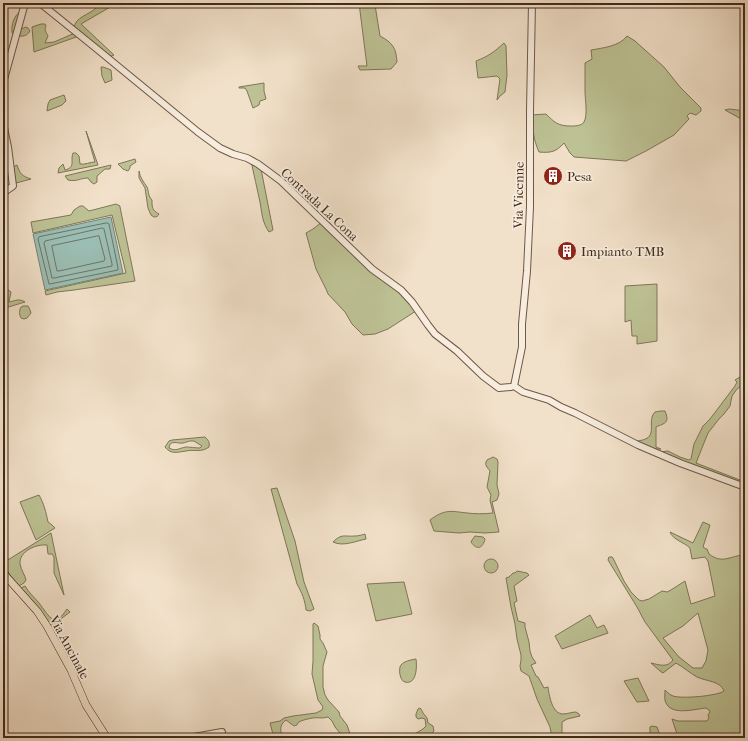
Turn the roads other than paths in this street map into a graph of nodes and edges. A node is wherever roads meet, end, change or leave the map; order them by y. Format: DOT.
graph roads {
  1 [pos="25,3"];
  2 [pos="40,3"];
  3 [pos="532,3"];
  4 [pos="3,83"];
  5 [pos="3,123"];
  6 [pos="3,193"];
  7 [pos="514,386"];
  8 [pos="745,487"];
  9 [pos="3,573"];
  10 [pos="222,732"];
  11 [pos="107,738"];
  12 [pos="188,738"];
  1 -- 4 [label="street"];
  2 -- 7 [label="street, Contrada La Cona"];
  3 -- 7 [label="street, Via Vicenne"];
  5 -- 6 [label="street"];
  7 -- 8 [label="street"];
  9 -- 11 [label="main road, Via Ancinale"];
  10 -- 12 [label="street"];
}
